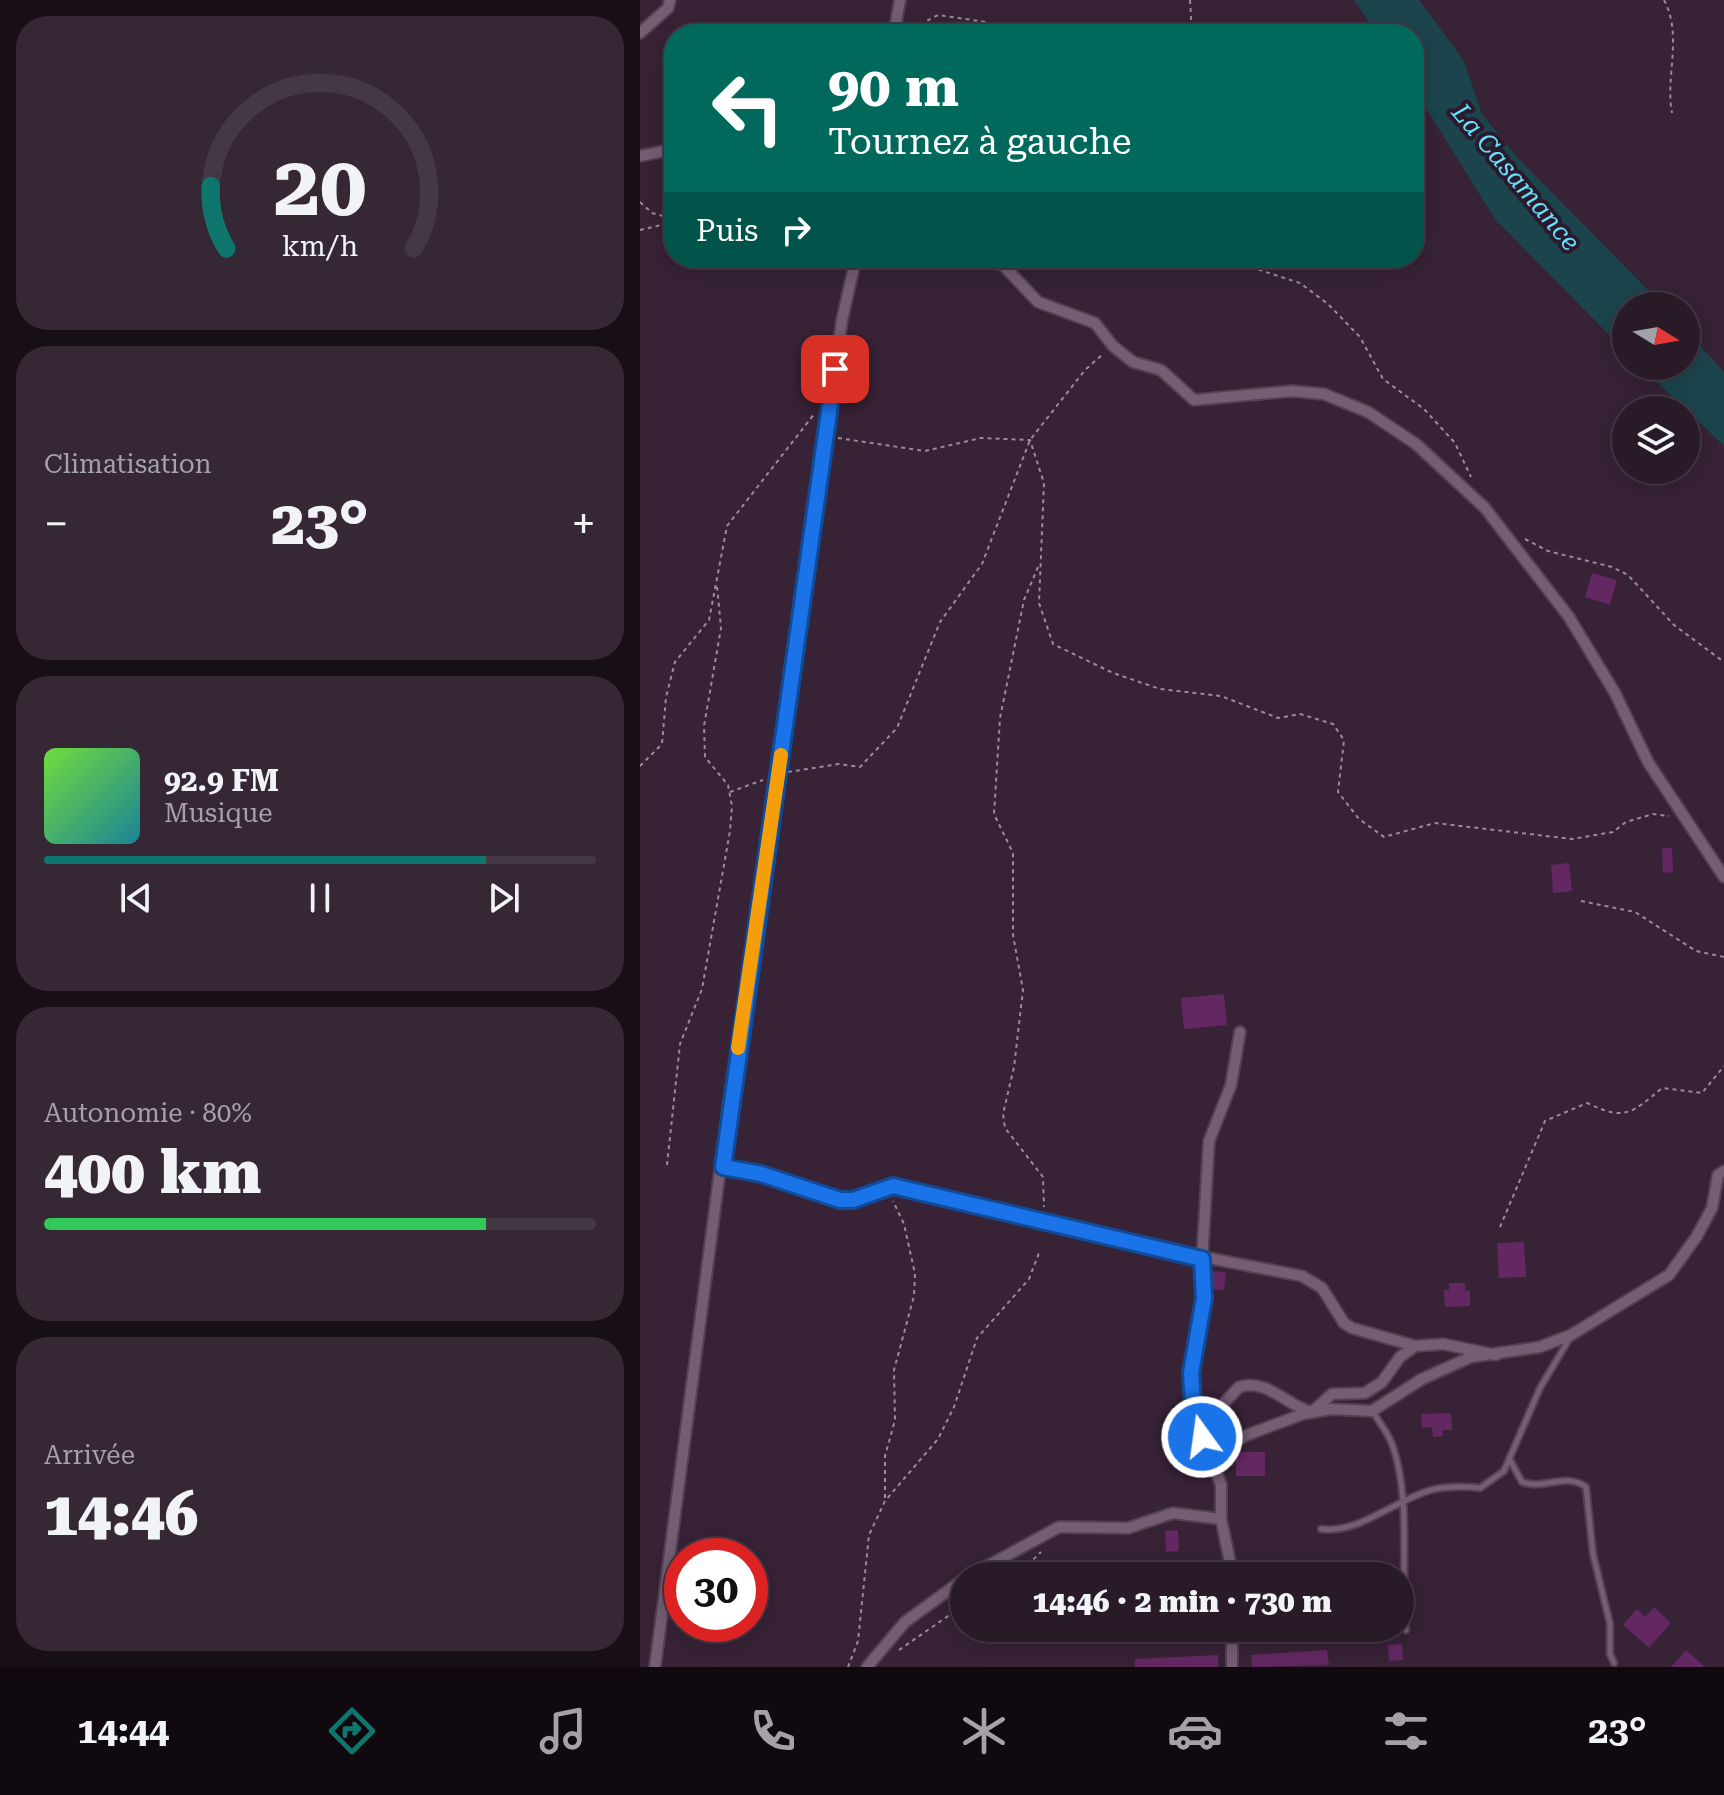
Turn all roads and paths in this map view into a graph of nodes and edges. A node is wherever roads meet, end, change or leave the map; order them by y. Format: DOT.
graph roads {
  1 [pos="670,0"];
  2 [pos="900,0"];
  3 [pos="1190,0"];
  4 [pos="1664,0"];
  5 [pos="896,24"];
  6 [pos="921,24"];
  7 [pos="990,24"];
  8 [pos="1191,24"];
  9 [pos="640,33"];
  10 [pos="1672,113"];
  11 [pos="664,151"];
  12 [pos="640,156"];
  13 [pos="640,202"];
  14 [pos="664,217"];
  15 [pos="664,223"];
  16 [pos="640,230"];
  17 [pos="854,268"];
  18 [pos="1006,268"];
  19 [pos="1253,268"];
  20 [pos="1113,346"];
  21 [pos="831,393"];
  22 [pos="825,436"];
  23 [pos="1030,440"];
  24 [pos="1473,482"];
  25 [pos="1524,538"];
  26 [pos="1039,566"];
  27 [pos="717,586"];
  28 [pos="1724,662"];
  29 [pos="640,766"];
  30 [pos="778,775"];
  31 [pos="730,792"];
  32 [pos="1683,817"];
  33 [pos="1724,877"];
  34 [pos="1581,901"];
  35 [pos="1724,957"];
  36 [pos="1240,1032"];
  37 [pos="1724,1066"];
  38 [pos="667,1165"];
  39 [pos="723,1167"];
  40 [pos="1724,1171"];
  41 [pos="881,1188"];
  42 [pos="1044,1220"];
  43 [pos="1500,1227"];
  44 [pos="1039,1253"];
  45 [pos="1202,1259"];
  46 [pos="1571,1335"];
  47 [pos="1415,1346"];
  48 [pos="1496,1355"];
  49 [pos="1372,1411"];
  50 [pos="1312,1412"];
  51 [pos="1200,1429"];
  52 [pos="1210,1455"];
  53 [pos="1510,1459"];
  54 [pos="885,1501"];
  55 [pos="1402,1502"];
  56 [pos="1221,1519"];
  57 [pos="1049,1529"];
  58 [pos="1321,1529"];
  59 [pos="992,1562"];
  60 [pos="1032,1562"];
  61 [pos="1230,1562"];
  62 [pos="1402,1562"];
  63 [pos="950,1589"];
  64 [pos="950,1614"];
  65 [pos="1232,1642"];
  66 [pos="896,1652"];
  67 [pos="1614,1663"];
  68 [pos="655,1667"];
  69 [pos="848,1667"];
  70 [pos="867,1667"];
  71 [pos="1232,1667"];
  1 -- 9 [label="street"];
  2 -- 5 [label="street"];
  3 -- 8 [label="path"];
  4 -- 10 [label="path"];
  6 -- 7 [label="path"];
  11 -- 12 [label="street"];
  13 -- 14 [label="path"];
  15 -- 16 [label="path"];
  17 -- 21 [label="street"];
  18 -- 20 [label="street"];
  19 -- 24 [label="path"];
  20 -- 23 [label="path"];
  20 -- 32 [label="street"];
  21 -- 22 [label="street"];
  21 -- 27 [label="path"];
  22 -- 23 [label="path"];
  22 -- 30 [label="street"];
  23 -- 26 [label="path"];
  23 -- 30 [label="path"];
  25 -- 28 [label="path"];
  26 -- 32 [label="path"];
  26 -- 42 [label="path"];
  27 -- 29 [label="path"];
  27 -- 31 [label="path"];
  30 -- 31 [label="path"];
  30 -- 39 [label="street"];
  31 -- 38 [label="path"];
  32 -- 33 [label="street"];
  34 -- 35 [label="path"];
  36 -- 45 [label="street"];
  37 -- 43 [label="path"];
  39 -- 41 [label="street"];
  39 -- 68 [label="street"];
  40 -- 46 [label="street"];
  41 -- 42 [label="street"];
  41 -- 54 [label="path"];
  42 -- 45 [label="street"];
  44 -- 54 [label="path"];
  45 -- 47 [label="street"];
  45 -- 51 [label="street"];
  46 -- 48 [label="street"];
  46 -- 53 [label="lane"];
  47 -- 48 [label="street"];
  47 -- 50 [label="street"];
  48 -- 49 [label="street"];
  49 -- 50 [label="street"];
  49 -- 55 [label="lane"];
  50 -- 51 [label="street"];
  50 -- 52 [label="street"];
  51 -- 52 [label="street"];
  52 -- 56 [label="street"];
  53 -- 55 [label="lane"];
  53 -- 67 [label="lane"];
  54 -- 69 [label="path"];
  55 -- 58 [label="lane"];
  55 -- 62 [label="lane"];
  56 -- 57 [label="street"];
  56 -- 61 [label="street"];
  57 -- 59 [label="street"];
  57 -- 60 [label="path"];
  63 -- 70 [label="street"];
  64 -- 66 [label="path"];
  65 -- 71 [label="street"];
}
